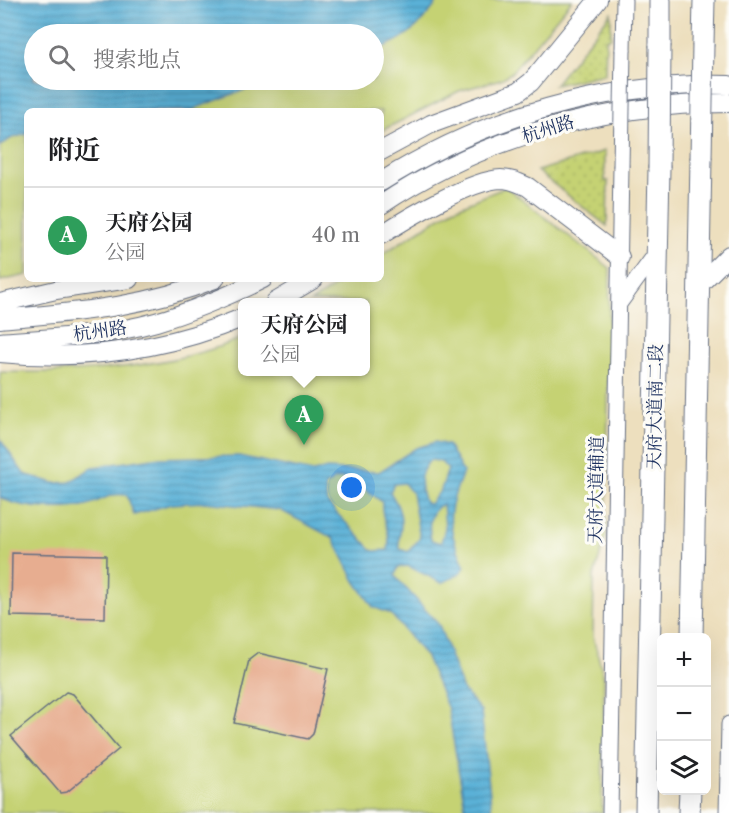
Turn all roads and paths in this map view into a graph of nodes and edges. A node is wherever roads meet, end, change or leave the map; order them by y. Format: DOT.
graph roads {
  1 [pos="598,0"];
  2 [pos="624,0"];
  3 [pos="660,0"];
  4 [pos="704,0"];
  5 [pos="729,85"];
  6 [pos="729,103"];
  7 [pos="384,149"];
  8 [pos="384,180"];
  9 [pos="384,203"];
  10 [pos="384,233"];
  11 [pos="659,249"];
  12 [pos="729,255"];
  13 [pos="620,257"];
  14 [pos="109,282"];
  15 [pos="207,282"];
  16 [pos="257,282"];
  17 [pos="309,282"];
  18 [pos="699,285"];
  19 [pos="283,298"];
  20 [pos="0,303"];
  21 [pos="619,304"];
  22 [pos="0,319"];
  23 [pos="238,320"];
  24 [pos="0,342"];
  25 [pos="0,353"];
  26 [pos="692,633"];
  27 [pos="729,724"];
  28 [pos="690,795"];
  29 [pos="610,813"];
  30 [pos="646,813"];
  31 [pos="689,813"];
  32 [pos="728,813"];
  1 -- 7 [label="main road"];
  2 -- 13 [label="street, 天府大道辅道, bridge"];
  3 -- 11 [label="highway, 天府大道南二段, bridge"];
  4 -- 18 [label="highway, bridge"];
  5 -- 8 [label="main road, 杭州路"];
  6 -- 9 [label="main road, 杭州路"];
  10 -- 13 [label="main road"];
  11 -- 21 [label="street"];
  11 -- 30 [label="highway, 天府大道南二段"];
  12 -- 18 [label="main road"];
  13 -- 21 [label="street, 天府大道辅道"];
  14 -- 20 [label="main road"];
  15 -- 22 [label="main road, 杭州路"];
  16 -- 24 [label="main road, 杭州路"];
  17 -- 19 [label="main road"];
  18 -- 26 [label="highway"];
  21 -- 29 [label="street, 天府大道辅道"];
  23 -- 25 [label="main road"];
  27 -- 32 [label="street"];
  28 -- 31 [label="highway"];
}
